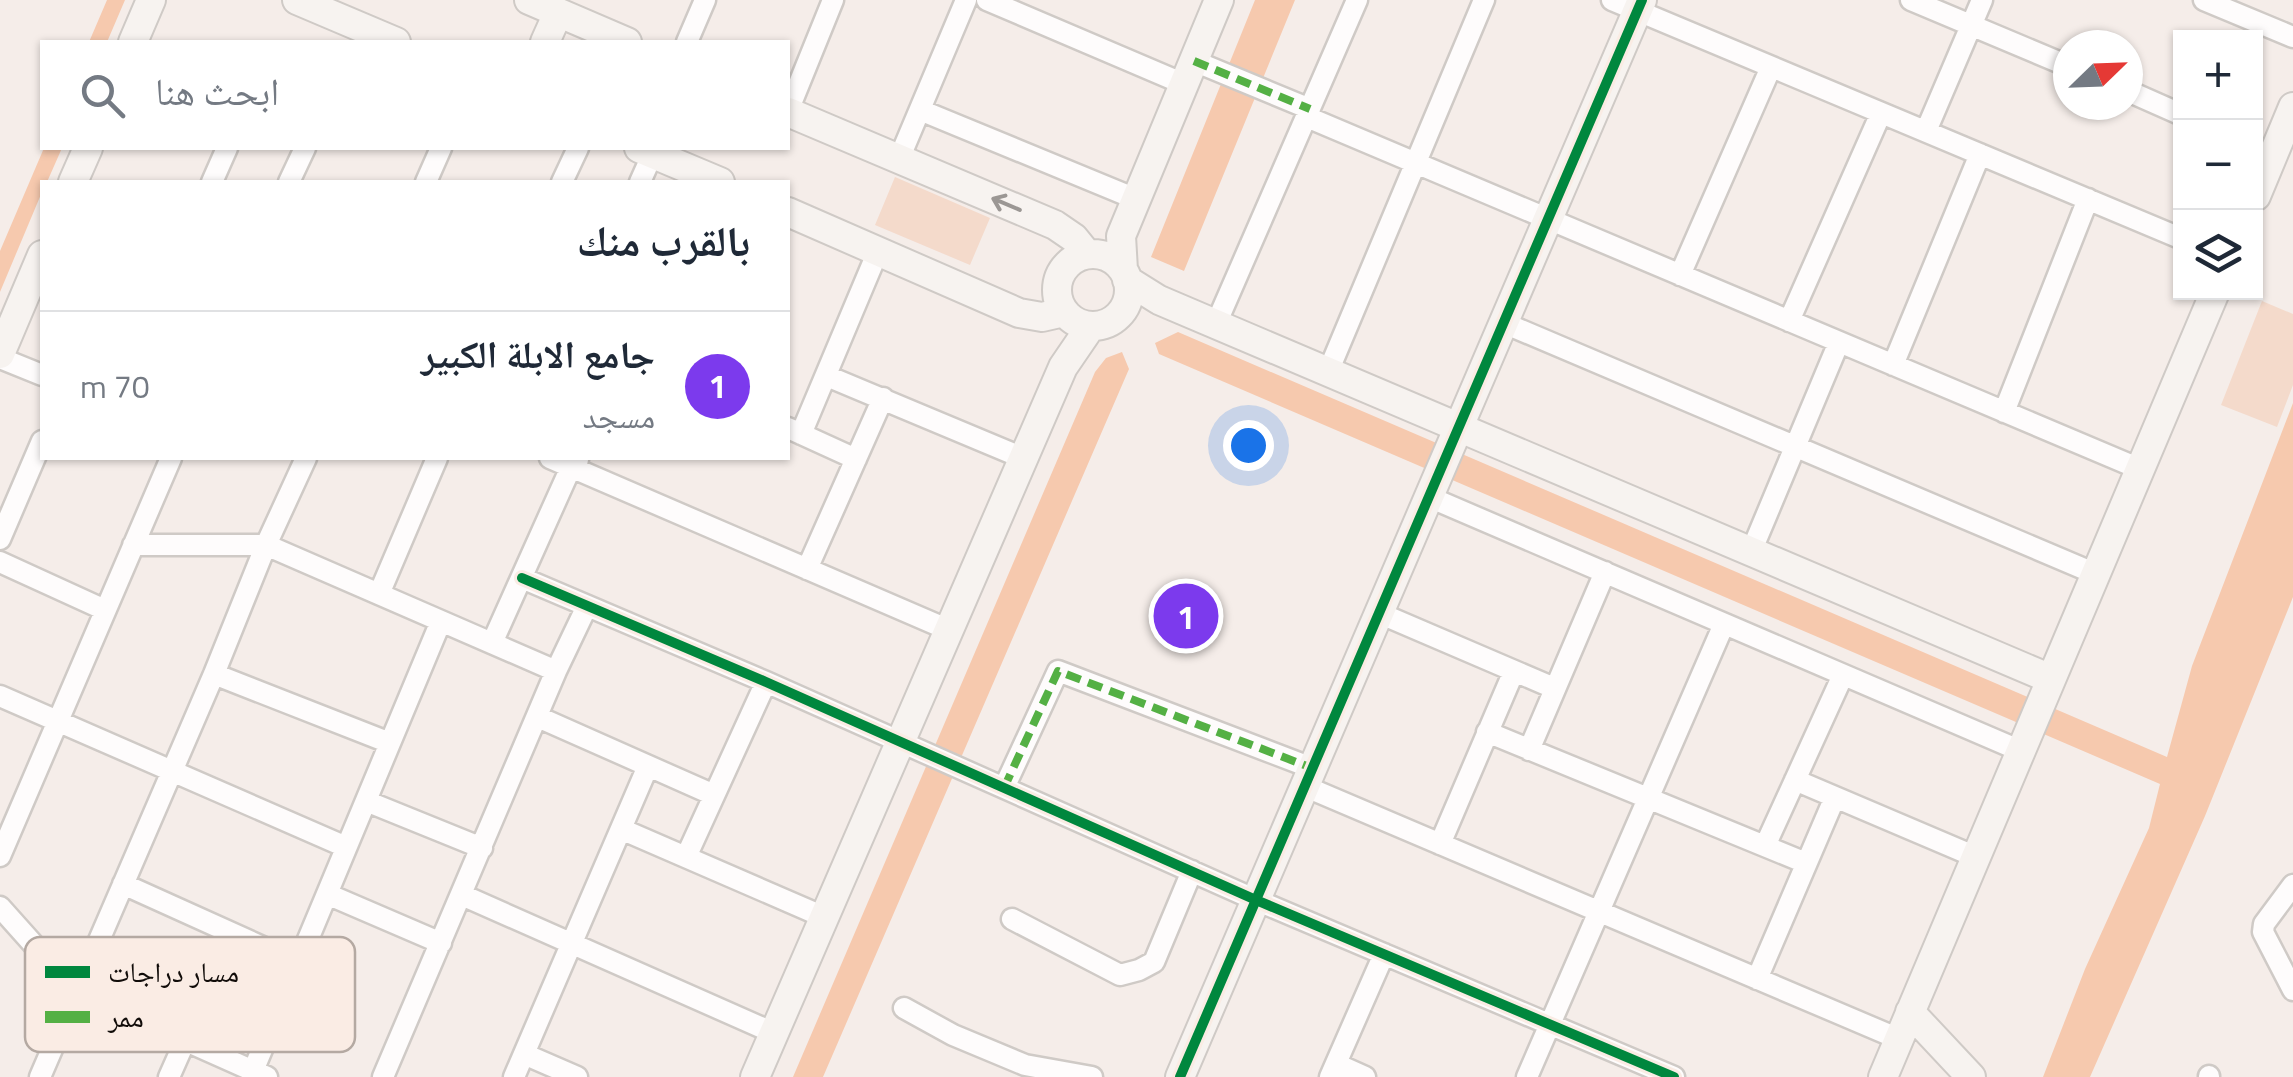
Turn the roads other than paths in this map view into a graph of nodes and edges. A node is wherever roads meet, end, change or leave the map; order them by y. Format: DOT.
graph roads {
  1 [pos="151,0"];
  2 [pos="297,0"];
  3 [pos="529,0"];
  4 [pos="705,0"];
  5 [pos="834,0"];
  6 [pos="966,0"];
  7 [pos="987,0"];
  8 [pos="1220,0"];
  9 [pos="1358,0"];
  10 [pos="1484,0"];
  11 [pos="1911,0"];
  12 [pos="1982,0"];
  13 [pos="2204,0"];
  14 [pos="1630,4"];
  15 [pos="561,6"];
  16 [pos="1972,26"];
  17 [pos="355,34"];
  18 [pos="2293,38"];
  19 [pos="134,40"];
  20 [pos="386,40"];
  21 [pos="546,40"];
  22 [pos="623,40"];
  23 [pos="688,40"];
  24 [pos="2053,60"];
  25 [pos="1771,66"];
  26 [pos="1189,73"];
  27 [pos="2143,98"];
  28 [pos="790,107"];
  29 [pos="2293,107"];
  30 [pos="920,110"];
  31 [pos="2173,111"];
  32 [pos="1882,112"];
  33 [pos="790,113"];
  34 [pos="1308,113"];
  35 [pos="1926,131"];
  36 [pos="2264,149"];
  37 [pos="87,150"];
  38 [pos="226,150"];
  39 [pos="303,150"];
  40 [pos="441,150"];
  41 [pos="577,150"];
  42 [pos="644,150"];
  43 [pos="646,150"];
  44 [pos="1980,154"];
  45 [pos="899,159"];
  46 [pos="1416,163"];
  47 [pos="74,180"];
  48 [pos="218,180"];
  49 [pos="290,180"];
  50 [pos="427,180"];
  51 [pos="563,180"];
  52 [pos="640,180"];
  53 [pos="715,180"];
  54 [pos="1136,199"];
  55 [pos="2088,199"];
  56 [pos="790,213"];
  57 [pos="1548,219"];
  58 [pos="2173,235"];
  59 [pos="1120,236"];
  60 [pos="878,251"];
  61 [pos="1090,254"];
  62 [pos="40,260"];
  63 [pos="1680,274"];
  64 [pos="1125,275"];
  65 [pos="1160,300"];
  66 [pos="2212,300"];
  67 [pos="1120,314"];
  68 [pos="1076,319"];
  69 [pos="1789,321"];
  70 [pos="1504,322"];
  71 [pos="1216,324"];
  72 [pos="1839,342"];
  73 [pos="0,356"];
  74 [pos="1893,365"];
  75 [pos="1328,372"];
  76 [pos="40,374"];
  77 [pos="827,376"];
  78 [pos="883,398"];
  79 [pos="2004,412"];
  80 [pos="1458,428"];
  81 [pos="794,431"];
  82 [pos="40,446"];
  83 [pos="1795,446"];
  84 [pos="1024,458"];
  85 [pos="856,459"];
  86 [pos="170,460"];
  87 [pos="305,460"];
  88 [pos="437,460"];
  89 [pos="576,462"];
  90 [pos="2140,469"];
  91 [pos="1429,496"];
  92 [pos="0,540"];
  93 [pos="134,544"];
  94 [pos="266,545"];
  95 [pos="1751,552"];
  96 [pos="0,562"];
  97 [pos="807,568"];
  98 [pos="1605,572"];
  99 [pos="2096,574"];
  100 [pos="522,578"];
  101 [pos="378,594"];
  102 [pos="587,606"];
  103 [pos="105,610"];
  104 [pos="1379,613"];
  105 [pos="441,621"];
  106 [pos="1724,624"];
  107 [pos="949,630"];
  108 [pos="492,643"];
  109 [pos="556,671"];
  110 [pos="1514,671"];
  111 [pos="214,674"];
  112 [pos="1843,675"];
  113 [pos="2051,680"];
  114 [pos="766,682"];
  115 [pos="1554,688"];
  116 [pos="0,696"];
  117 [pos="538,717"];
  118 [pos="58,721"];
  119 [pos="1488,732"];
  120 [pos="900,742"];
  121 [pos="390,743"];
  122 [pos="1529,750"];
  123 [pos="2021,751"];
  124 [pos="648,766"];
  125 [pos="172,771"];
  126 [pos="1308,777"];
  127 [pos="1796,780"];
  128 [pos="1004,788"];
  129 [pos="714,796"];
  130 [pos="1835,797"];
  131 [pos="1648,798"];
  132 [pos="366,800"];
  133 [pos="622,830"];
  134 [pos="4,833"];
  135 [pos="1440,844"];
  136 [pos="1765,846"];
  137 [pos="346,847"];
  138 [pos="482,848"];
  139 [pos="0,856"];
  140 [pos="686,858"];
  141 [pos="1976,858"];
  142 [pos="1806,863"];
  143 [pos="1192,872"];
  144 [pos="123,884"];
  145 [pos="2293,885"];
  146 [pos="327,894"];
  147 [pos="462,895"];
  148 [pos="1256,900"];
  149 [pos="0,908"];
  150 [pos="1599,912"];
  151 [pos="824,917"];
  152 [pos="1012,919"];
  153 [pos="26,937"];
  154 [pos="100,937"];
  155 [pos="240,937"];
  156 [pos="309,937"];
  157 [pos="441,943"];
  158 [pos="572,944"];
  159 [pos="1384,954"];
  160 [pos="1758,979"];
  161 [pos="2293,990"];
  162 [pos="904,1008"];
  163 [pos="1910,1012"];
  164 [pos="1550,1024"];
  165 [pos="774,1032"];
  166 [pos="1898,1039"];
  167 [pos="51,1052"];
  168 [pos="181,1052"];
  169 [pos="212,1052"];
  170 [pos="524,1054"];
  171 [pos="1333,1071"];
  172 [pos="260,1074"];
  173 [pos="387,1076"];
  174 [pos="40,1077"];
  175 [pos="170,1077"];
  176 [pos="514,1077"];
  177 [pos="578,1077"];
  178 [pos="754,1077"];
  179 [pos="1092,1077"];
  180 [pos="1181,1077"];
  181 [pos="1365,1077"];
  182 [pos="1527,1077"];
  183 [pos="1674,1077"];
  184 [pos="1883,1077"];
  185 [pos="1971,1077"];
  1 -- 19 [label="street"];
  2 -- 17 [label="street"];
  3 -- 15 [label="street"];
  4 -- 23 [label="street"];
  5 -- 28 [label="street"];
  6 -- 30 [label="street"];
  7 -- 26 [label="street"];
  8 -- 26 [label="street"];
  9 -- 34 [label="street"];
  10 -- 46 [label="street"];
  11 -- 16 [label="street"];
  12 -- 16 [label="street"];
  13 -- 18 [label="street"];
  14 -- 25 [label="street"];
  14 -- 57 [label="street"];
  15 -- 21 [label="street"];
  15 -- 22 [label="street"];
  16 -- 24 [label="street"];
  16 -- 35 [label="street"];
  17 -- 20 [label="street"];
  25 -- 32 [label="street"];
  25 -- 63 [label="street"];
  26 -- 34 [label="street"];
  26 -- 54 [label="street"];
  27 -- 31 [label="street"];
  29 -- 36 [label="street"];
  30 -- 45 [label="street"];
  30 -- 54 [label="street"];
  32 -- 35 [label="street"];
  32 -- 69 [label="street"];
  33 -- 45 [label="street"];
  34 -- 46 [label="street"];
  34 -- 71 [label="street"];
  35 -- 44 [label="street"];
  37 -- 47 [label="street"];
  38 -- 48 [label="street"];
  39 -- 49 [label="street"];
  40 -- 50 [label="street"];
  41 -- 51 [label="street"];
  42 -- 52 [label="street"];
  43 -- 53 [label="street"];
  44 -- 55 [label="street"];
  44 -- 74 [label="street"];
  61 -- 45 [label="street, one-way"];
  46 -- 57 [label="street"];
  46 -- 75 [label="street"];
  54 -- 59 [label="street"];
  55 -- 58 [label="street"];
  55 -- 79 [label="street"];
  56 -- 60 [label="street"];
  57 -- 63 [label="street"];
  57 -- 70 [label="street"];
  59 -- 61 [label="street"];
  59 -- 64 [label="street"];
  60 -- 68 [label="street"];
  60 -- 77 [label="street"];
  61 -- 64 [label="street"];
  61 -- 68 [label="street"];
  62 -- 73 [label="street"];
  63 -- 69 [label="street"];
  64 -- 65 [label="street"];
  64 -- 67 [label="street"];
  65 -- 67 [label="street"];
  65 -- 71 [label="street"];
  66 -- 90 [label="street"];
  67 -- 68 [label="street"];
  68 -- 84 [label="street"];
  69 -- 72 [label="street"];
  70 -- 80 [label="street"];
  70 -- 83 [label="street"];
  71 -- 75 [label="street"];
  72 -- 74 [label="street"];
  72 -- 83 [label="street"];
  73 -- 76 [label="street"];
  74 -- 79 [label="street"];
  75 -- 80 [label="street"];
  77 -- 78 [label="street"];
  77 -- 81 [label="street"];
  78 -- 84 [label="street"];
  78 -- 85 [label="street"];
  79 -- 90 [label="street"];
  80 -- 91 [label="street"];
  80 -- 95 [label="street"];
  81 -- 85 [label="street"];
  82 -- 92 [label="street"];
  83 -- 95 [label="street"];
  83 -- 99 [label="street"];
  84 -- 107 [label="street"];
  85 -- 97 [label="street"];
  86 -- 93 [label="street"];
  87 -- 94 [label="street"];
  88 -- 101 [label="street"];
  89 -- 97 [label="street"];
  89 -- 100 [label="street"];
  90 -- 99 [label="street"];
  91 -- 98 [label="street"];
  91 -- 104 [label="street"];
  93 -- 94 [label="street"];
  93 -- 103 [label="street"];
  94 -- 101 [label="street"];
  94 -- 111 [label="street"];
  95 -- 113 [label="street"];
  96 -- 103 [label="street"];
  97 -- 107 [label="street"];
  98 -- 106 [label="street"];
  98 -- 115 [label="street"];
  99 -- 113 [label="street"];
  100 -- 102 [label="street"];
  100 -- 108 [label="street"];
  101 -- 105 [label="street"];
  102 -- 109 [label="street"];
  102 -- 114 [label="street"];
  103 -- 118 [label="street"];
  104 -- 110 [label="street"];
  104 -- 126 [label="street"];
  105 -- 108 [label="street"];
  105 -- 121 [label="street"];
  106 -- 112 [label="street"];
  106 -- 131 [label="street"];
  107 -- 120 [label="street"];
  108 -- 109 [label="street"];
  109 -- 117 [label="street"];
  110 -- 115 [label="street"];
  110 -- 119 [label="street"];
  111 -- 121 [label="street"];
  111 -- 125 [label="street"];
  112 -- 123 [label="street"];
  112 -- 127 [label="street"];
  113 -- 123 [label="street"];
  114 -- 120 [label="street"];
  114 -- 129 [label="street"];
  115 -- 122 [label="street"];
  116 -- 118 [label="street"];
  117 -- 124 [label="street"];
  117 -- 138 [label="street"];
  118 -- 125 [label="street"];
  118 -- 134 [label="street"];
  119 -- 122 [label="street"];
  119 -- 135 [label="street"];
  120 -- 128 [label="street"];
  120 -- 151 [label="street"];
  121 -- 132 [label="street"];
  122 -- 131 [label="street"];
  123 -- 141 [label="street"];
  124 -- 129 [label="street"];
  124 -- 133 [label="street"];
  125 -- 137 [label="street"];
  125 -- 144 [label="street"];
  126 -- 128 [label="street"];
  126 -- 135 [label="street"];
  126 -- 148 [label="street"];
  127 -- 130 [label="street"];
  127 -- 136 [label="street"];
  128 -- 143 [label="street"];
  129 -- 140 [label="street"];
  130 -- 141 [label="street"];
  130 -- 142 [label="street"];
  131 -- 136 [label="street"];
  131 -- 150 [label="street"];
  132 -- 137 [label="street"];
  132 -- 138 [label="street"];
  133 -- 140 [label="street"];
  133 -- 158 [label="street"];
  134 -- 139 [label="street"];
  135 -- 150 [label="street"];
  136 -- 142 [label="street"];
  137 -- 146 [label="street"];
  138 -- 147 [label="street"];
  140 -- 151 [label="street"];
  141 -- 163 [label="street"];
  142 -- 160 [label="street"];
  143 -- 148 [label="street"];
  143 -- 152 [label="street"];
  144 -- 154 [label="street"];
  144 -- 155 [label="street"];
  145 -- 161 [label="street"];
  146 -- 156 [label="street"];
  146 -- 157 [label="street"];
  147 -- 157 [label="street"];
  147 -- 158 [label="street"];
  148 -- 159 [label="street"];
  148 -- 180 [label="street"];
  149 -- 153 [label="street"];
  150 -- 160 [label="street"];
  150 -- 164 [label="street"];
  151 -- 165 [label="street"];
  157 -- 173 [label="street"];
  158 -- 165 [label="street"];
  158 -- 170 [label="street"];
  159 -- 164 [label="street"];
  159 -- 171 [label="street"];
  160 -- 166 [label="street"];
  162 -- 179 [label="street"];
  163 -- 166 [label="street"];
  163 -- 185 [label="street"];
  164 -- 182 [label="street"];
  164 -- 183 [label="street"];
  165 -- 178 [label="street"];
  166 -- 184 [label="street"];
  167 -- 174 [label="street"];
  168 -- 175 [label="street"];
  169 -- 172 [label="street"];
  170 -- 176 [label="street"];
  170 -- 177 [label="street"];
  171 -- 181 [label="street"];
}
